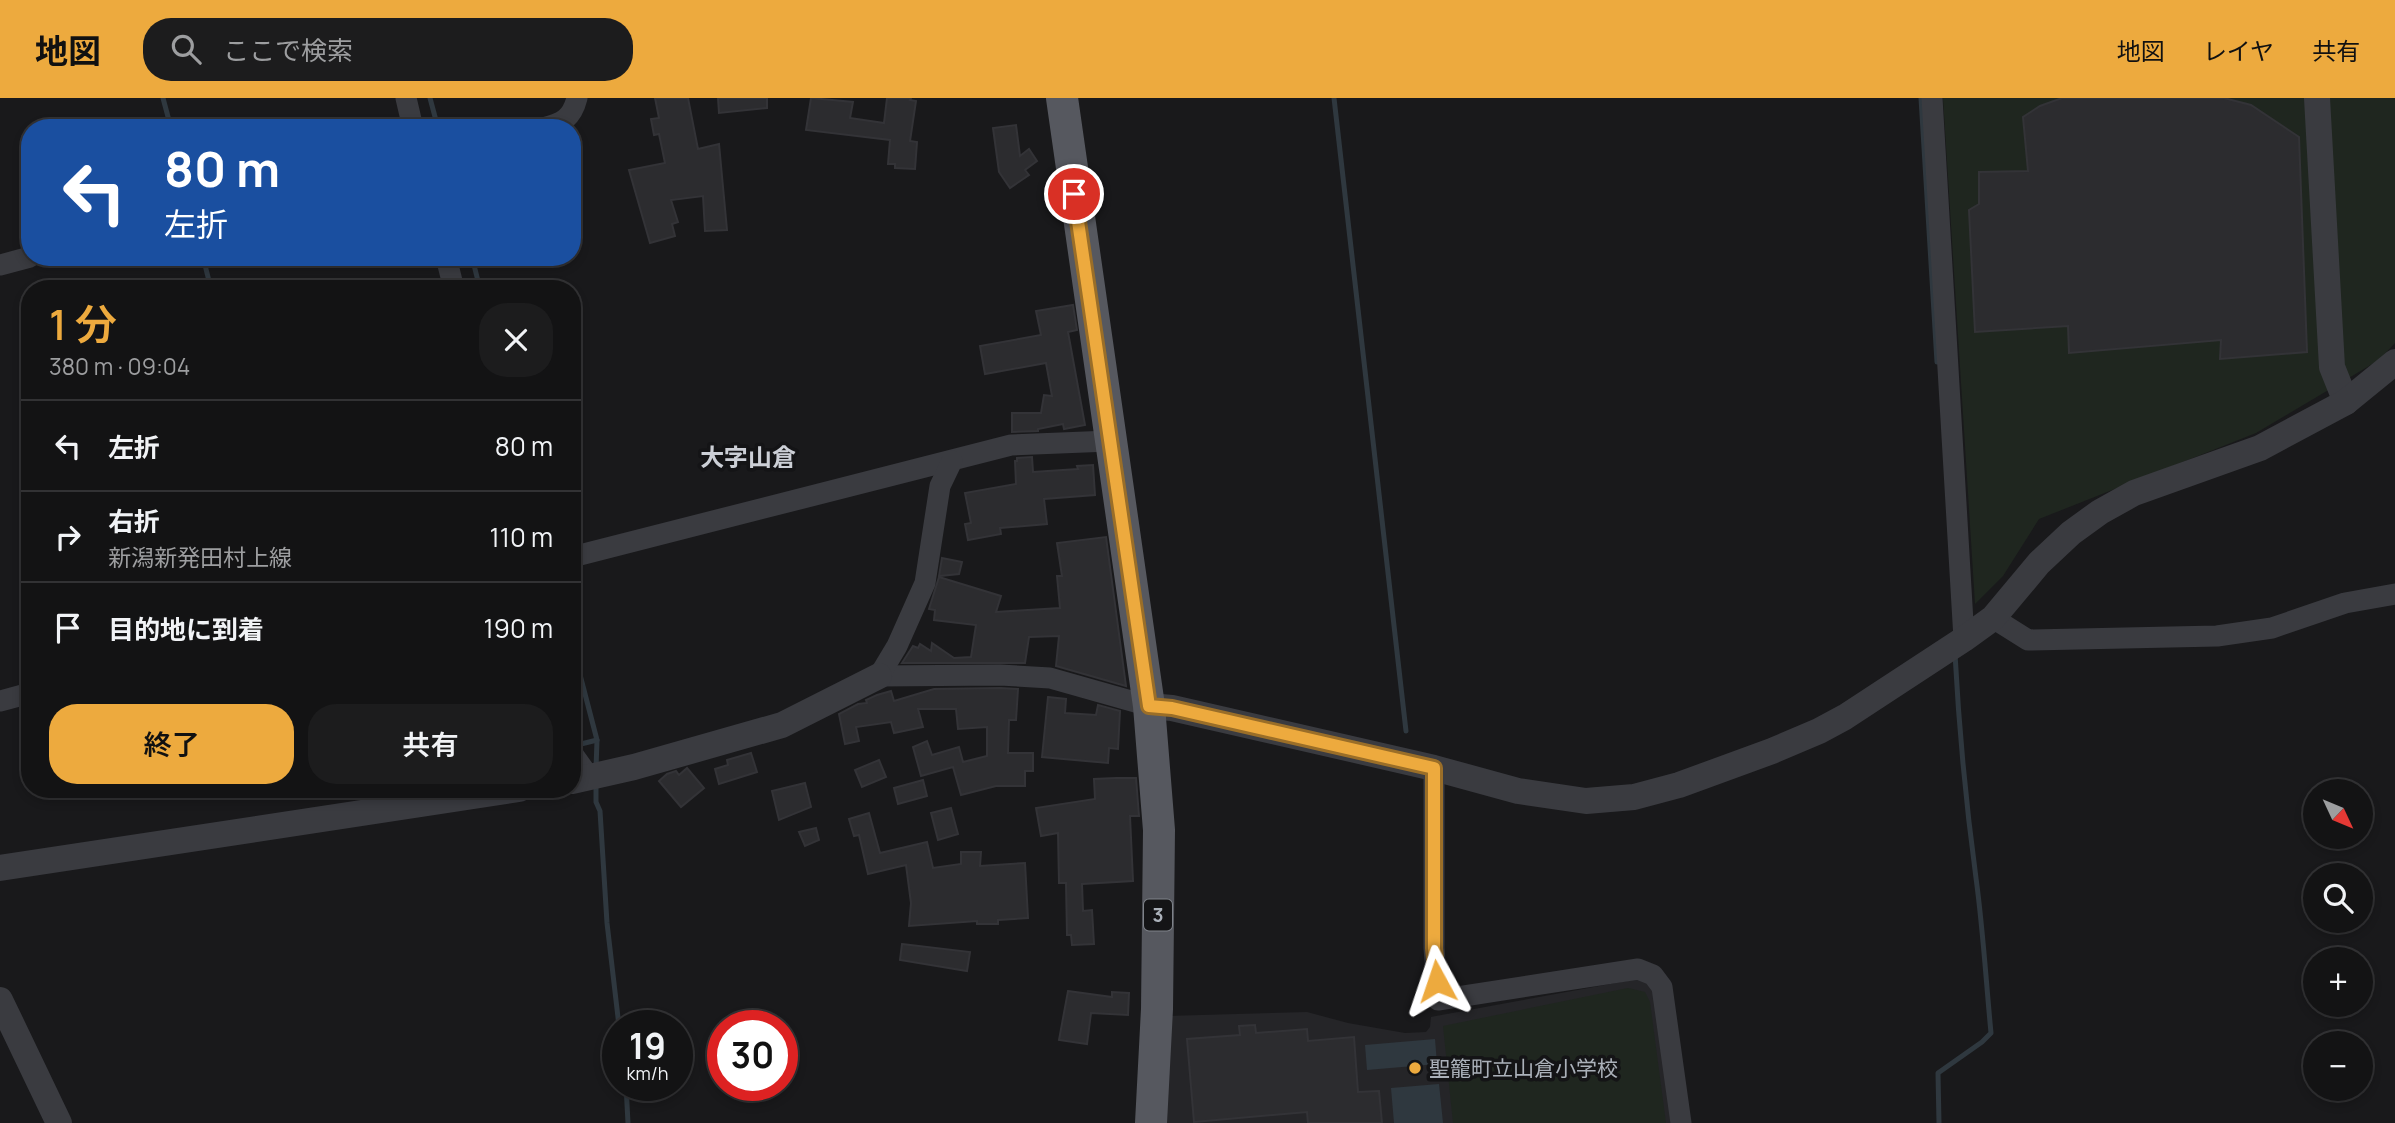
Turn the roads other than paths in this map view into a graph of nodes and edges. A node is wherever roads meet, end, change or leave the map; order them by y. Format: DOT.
graph roads {
  1 [pos="406,98"];
  2 [pos="577,98"];
  3 [pos="1062,98"];
  4 [pos="1932,98"];
  5 [pos="2317,98"];
  6 [pos="412,119"];
  7 [pos="566,119"];
  8 [pos="21,259"];
  9 [pos="0,265"];
  10 [pos="2395,362"];
  11 [pos="2346,402"];
  12 [pos="1110,441"];
  13 [pos="952,461"];
  14 [pos="581,555"];
  15 [pos="2395,594"];
  16 [pos="1993,618"];
  17 [pos="1964,639"];
  18 [pos="879,676"];
  19 [pos="21,695"];
  20 [pos="0,701"];
  21 [pos="1149,706"];
  22 [pos="1434,768"];
  23 [pos="581,780"];
  24 [pos="460,798"];
  25 [pos="0,868"];
  26 [pos="0,1000"];
  27 [pos="59,1123"];
  28 [pos="1151,1123"];
  29 [pos="1681,1123"];
  1 -- 6 [label="street"];
  2 -- 7 [label="street"];
  3 -- 12 [label="main road, 3"];
  4 -- 17 [label="street"];
  5 -- 11 [label="street"];
  8 -- 9 [label="street"];
  10 -- 11 [label="street"];
  11 -- 16 [label="street"];
  12 -- 13 [label="street"];
  12 -- 21 [label="main road, 3"];
  13 -- 14 [label="street"];
  13 -- 18 [label="street"];
  15 -- 16 [label="street"];
  16 -- 17 [label="street"];
  17 -- 22 [label="street"];
  18 -- 21 [label="street"];
  18 -- 23 [label="street"];
  19 -- 20 [label="street"];
  21 -- 22 [label="street"];
  21 -- 28 [label="main road, 3"];
  22 -- 29 [label="street"];
  24 -- 25 [label="street"];
  26 -- 27 [label="street"];
}
